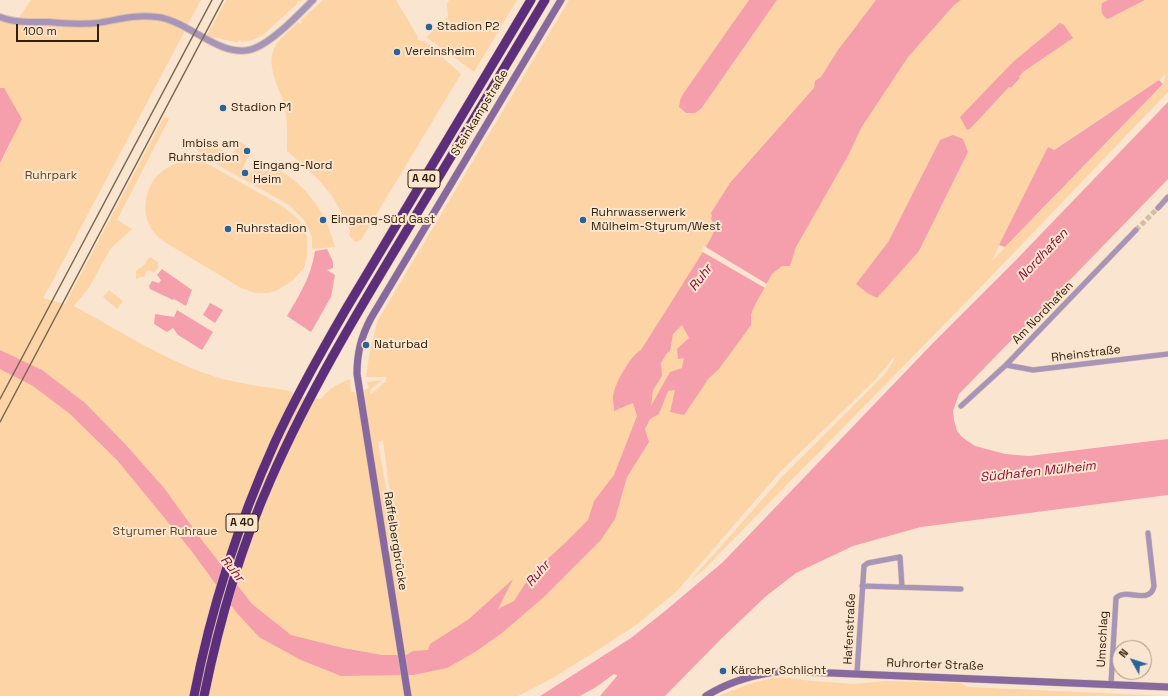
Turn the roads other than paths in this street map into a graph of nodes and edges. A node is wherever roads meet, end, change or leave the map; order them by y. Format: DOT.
graph roads {
  1 [pos="313,0"];
  2 [pos="531,0"];
  3 [pos="545,0"];
  4 [pos="561,0"];
  5 [pos="0,18"];
  6 [pos="1168,197"];
  7 [pos="1158,208"];
  8 [pos="1136,230"];
  9 [pos="1168,354"];
  10 [pos="1006,365"];
  11 [pos="360,390"];
  12 [pos="961,406"];
  13 [pos="1148,533"];
  14 [pos="862,586"];
  15 [pos="902,587"];
  16 [pos="961,589"];
  17 [pos="858,673"];
  18 [pos="1111,684"];
  19 [pos="1168,687"];
  20 [pos="194,696"];
  21 [pos="204,696"];
  22 [pos="408,696"];
  23 [pos="706,696"];
  1 -- 5 [label="street"];
  2 -- 20 [label="highway, A 40"];
  3 -- 21 [label="highway, A 40"];
  4 -- 11 [label="main road, Steinkampstraße"];
  6 -- 7 [label="street"];
  8 -- 10 [label="street, Am Nordhafen"];
  9 -- 10 [label="street, Rheinstraße"];
  10 -- 12 [label="street, Am Nordhafen"];
  11 -- 22 [label="main road, Raffelbergbrücke"];
  13 -- 18 [label="street, Umschlag"];
  14 -- 15 [label="street, Hafenstraße"];
  14 -- 15 [label="street, Hafenstraße"];
  14 -- 17 [label="street, Hafenstraße"];
  15 -- 16 [label="street, Hafenstraße"];
  17 -- 18 [label="main road, Ruhrorter Straße"];
  17 -- 23 [label="main road, Ruhrorter Straße"];
  18 -- 19 [label="main road, Ruhrorter Straße"];
}
